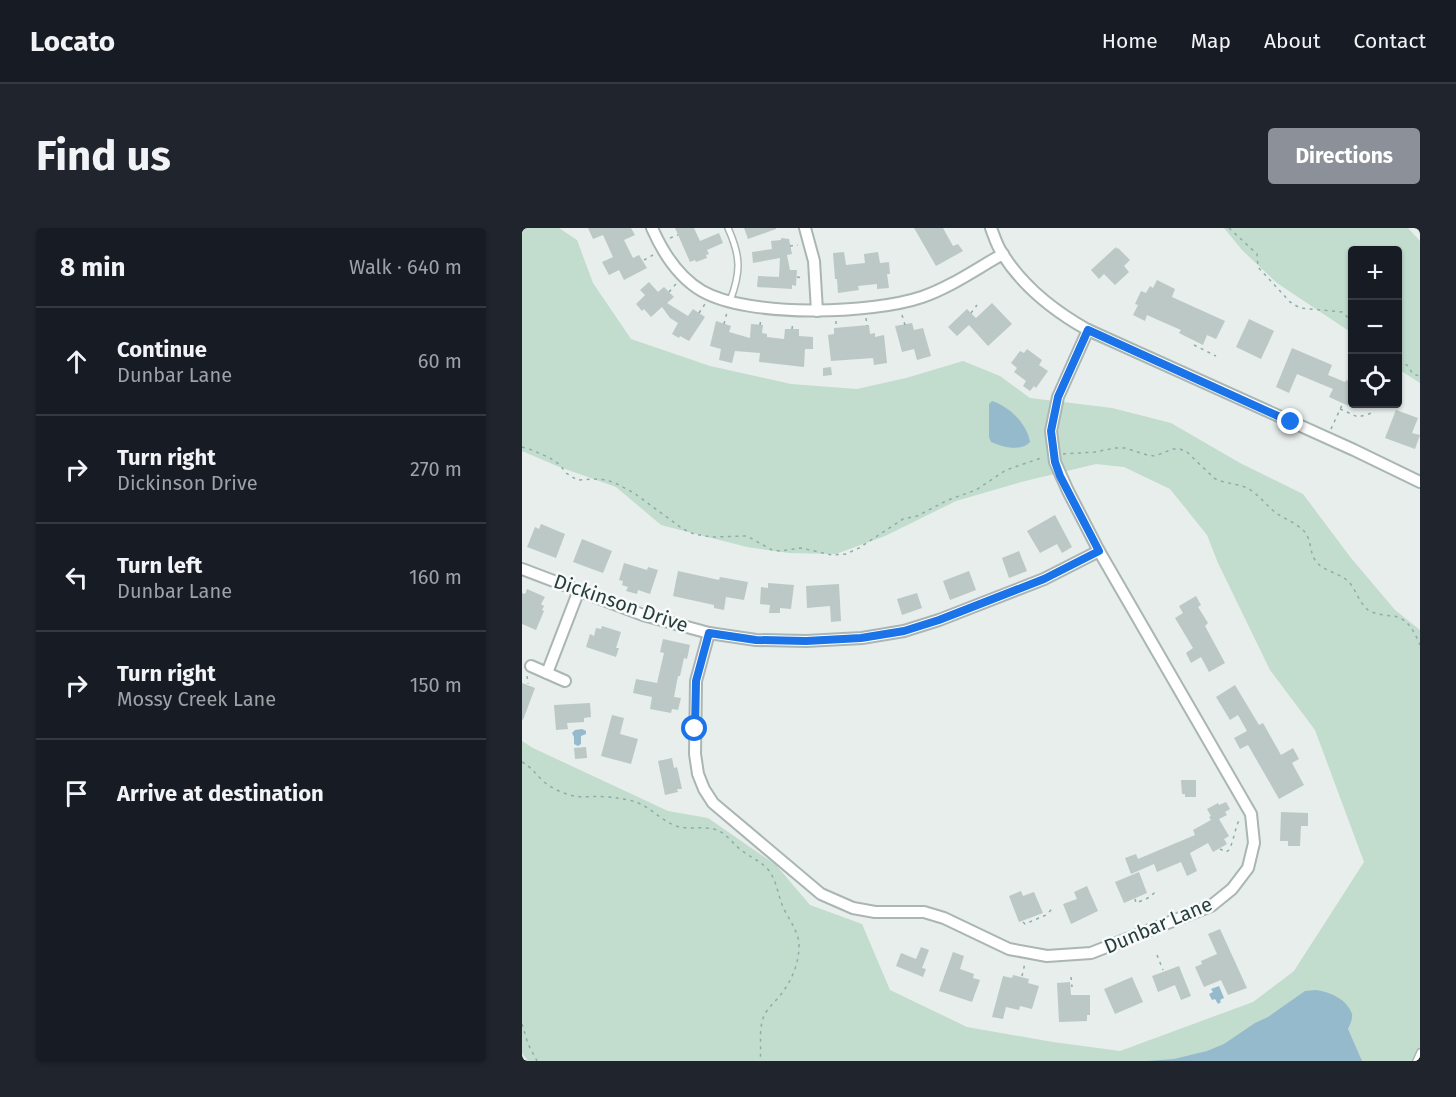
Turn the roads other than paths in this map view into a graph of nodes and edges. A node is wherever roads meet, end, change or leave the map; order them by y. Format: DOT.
graph roads {
  1 [pos="652,228"];
  2 [pos="728,228"];
  3 [pos="805,228"];
  4 [pos="991,228"];
  5 [pos="1002,254"];
  6 [pos="729,307"];
  7 [pos="817,311"];
  8 [pos="1088,330"];
  9 [pos="1420,482"];
  10 [pos="1099,551"];
  11 [pos="522,569"];
  12 [pos="579,590"];
  13 [pos="709,633"];
  14 [pos="531,666"];
  15 [pos="547,673"];
  16 [pos="565,681"];
  17 [pos="1420,1052"];
  18 [pos="1416,1061"];
  1 -- 6 [label="street"];
  2 -- 6 [label="lane"];
  3 -- 7 [label="street"];
  4 -- 5 [label="street"];
  5 -- 7 [label="street"];
  5 -- 8 [label="street"];
  6 -- 7 [label="street"];
  8 -- 9 [label="street"];
  8 -- 10 [label="street, Dunbar Lane"];
  10 -- 13 [label="street, Dickinson Drive"];
  10 -- 13 [label="street, Dunbar Lane"];
  11 -- 12 [label="street, Dickinson Drive"];
  12 -- 13 [label="street, Dickinson Drive"];
  12 -- 15 [label="street"];
  14 -- 15 [label="street"];
  15 -- 16 [label="street"];
  17 -- 18 [label="lane"];
}
